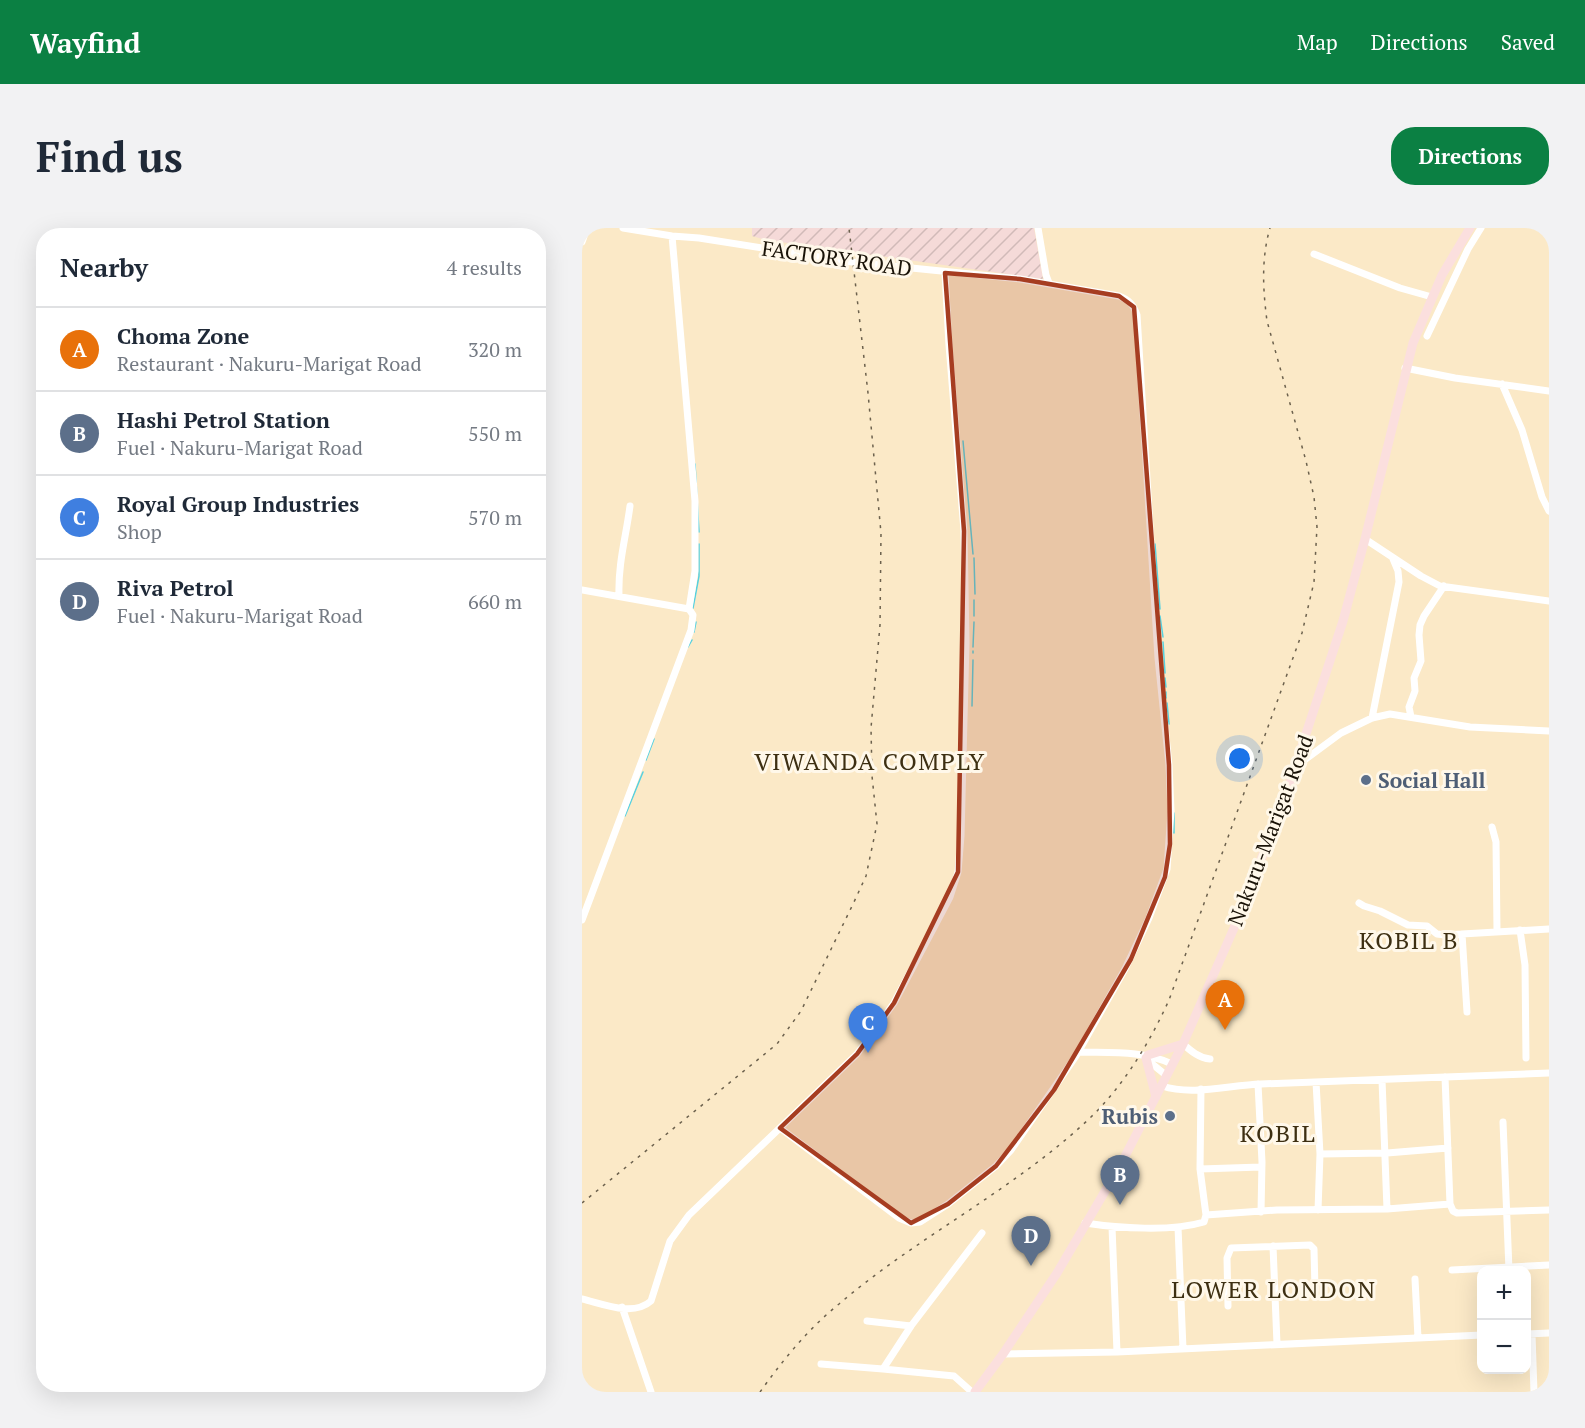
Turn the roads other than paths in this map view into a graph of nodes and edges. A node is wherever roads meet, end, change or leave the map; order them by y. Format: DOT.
graph roads {
  1 [pos="587,228"];
  2 [pos="623,228"];
  3 [pos="1038,228"];
  4 [pos="1470,228"];
  5 [pos="1481,228"];
  6 [pos="672,236"];
  7 [pos="582,242"];
  8 [pos="1314,255"];
  9 [pos="945,273"];
  10 [pos="1049,284"];
  11 [pos="1432,297"];
  12 [pos="1428,336"];
  13 [pos="1405,368"];
  14 [pos="1502,384"];
  15 [pos="1549,391"];
  16 [pos="630,506"];
  17 [pos="1549,511"];
  18 [pos="1365,539"];
  19 [pos="1391,556"];
  20 [pos="1444,586"];
  21 [pos="582,590"];
  22 [pos="619,596"];
  23 [pos="1549,601"];
  24 [pos="689,609"];
  25 [pos="1411,717"];
  26 [pos="1372,718"];
  27 [pos="1549,731"];
  28 [pos="1295,768"];
  29 [pos="1492,827"];
  30 [pos="1359,903"];
  31 [pos="582,920"];
  32 [pos="1549,929"];
  33 [pos="1520,930"];
  34 [pos="1497,931"];
  35 [pos="1462,934"];
  36 [pos="1467,1012"];
  37 [pos="1183,1044"];
  38 [pos="1078,1052"];
  39 [pos="1146,1056"];
  40 [pos="1526,1058"];
  41 [pos="1210,1059"];
  42 [pos="1173,1065"];
  43 [pos="1549,1073"];
  44 [pos="1167,1077"];
  45 [pos="1445,1077"];
  46 [pos="1382,1080"];
  47 [pos="1316,1082"];
  48 [pos="1258,1084"];
  49 [pos="1162,1086"];
  50 [pos="1201,1089"];
  51 [pos="1156,1097"];
  52 [pos="1503,1122"];
  53 [pos="780,1128"];
  54 [pos="1448,1148"];
  55 [pos="1387,1153"];
  56 [pos="1320,1154"];
  57 [pos="1261,1167"];
  58 [pos="1200,1169"];
  59 [pos="1450,1204"];
  60 [pos="1387,1209"];
  61 [pos="1318,1210"];
  62 [pos="1549,1210"];
  63 [pos="1506,1211"];
  64 [pos="1261,1212"];
  65 [pos="1206,1215"];
  66 [pos="1085,1223"];
  67 [pos="1112,1227"];
  68 [pos="1178,1227"];
  69 [pos="982,1233"];
  70 [pos="1273,1246"];
  71 [pos="1549,1265"];
  72 [pos="1509,1266"];
  73 [pos="1531,1266"];
  74 [pos="1477,1269"];
  75 [pos="1452,1270"];
  76 [pos="1415,1279"];
  77 [pos="1315,1290"];
  78 [pos="582,1299"];
  79 [pos="1228,1306"];
  80 [pos="622,1307"];
  81 [pos="867,1321"];
  82 [pos="911,1326"];
  83 [pos="1549,1332"];
  84 [pos="1531,1334"];
  85 [pos="1477,1335"];
  86 [pos="1418,1338"];
  87 [pos="1278,1344"];
  88 [pos="1183,1349"];
  89 [pos="1117,1352"];
  90 [pos="1003,1354"];
  91 [pos="1531,1357"];
  92 [pos="821,1364"];
  93 [pos="883,1369"];
  94 [pos="651,1392"];
  95 [pos="974,1392"];
  96 [pos="1534,1392"];
  1 -- 7 [label="street"];
  2 -- 6 [label="street, FACTORY ROAD"];
  3 -- 10 [label="street"];
  4 -- 11 [label="main road, Nakuru-Marigat Road"];
  5 -- 12 [label="street"];
  6 -- 9 [label="street, FACTORY ROAD"];
  6 -- 24 [label="street"];
  8 -- 11 [label="street"];
  9 -- 10 [label="street, FACTORY ROAD"];
  9 -- 53 [label="street"];
  10 -- 38 [label="street, FACTORY ROAD"];
  11 -- 13 [label="main road, Nakuru-Marigat Road"];
  13 -- 14 [label="street"];
  13 -- 18 [label="main road, Nakuru-Marigat Road"];
  14 -- 15 [label="street"];
  14 -- 17 [label="street"];
  16 -- 22 [label="street"];
  18 -- 19 [label="street"];
  18 -- 28 [label="main road, Nakuru-Marigat Road"];
  19 -- 20 [label="street"];
  19 -- 26 [label="street"];
  20 -- 23 [label="street"];
  20 -- 25 [label="street"];
  21 -- 22 [label="street"];
  22 -- 24 [label="street"];
  24 -- 31 [label="street"];
  25 -- 26 [label="street"];
  25 -- 27 [label="street"];
  26 -- 28 [label="street"];
  28 -- 37 [label="main road, Nakuru-Marigat Road"];
  29 -- 34 [label="street"];
  30 -- 35 [label="street"];
  32 -- 33 [label="street"];
  33 -- 34 [label="street"];
  33 -- 40 [label="street"];
  34 -- 35 [label="street"];
  35 -- 36 [label="street"];
  37 -- 39 [label="main road"];
  37 -- 41 [label="street"];
  37 -- 42 [label="main road, Nakuru-Marigat Road"];
  38 -- 39 [label="street"];
  38 -- 53 [label="street, FACTORY ROAD"];
  39 -- 42 [label="street"];
  39 -- 44 [label="street"];
  39 -- 51 [label="main road"];
  42 -- 44 [label="main road, Nakuru-Marigat Road"];
  43 -- 45 [label="street"];
  44 -- 49 [label="main road, Nakuru-Marigat Road"];
  45 -- 46 [label="street"];
  45 -- 54 [label="street"];
  46 -- 47 [label="street"];
  46 -- 55 [label="street"];
  47 -- 48 [label="street"];
  47 -- 56 [label="street"];
  48 -- 50 [label="street"];
  48 -- 57 [label="street"];
  49 -- 50 [label="street"];
  49 -- 51 [label="main road, Nakuru-Marigat Road"];
  50 -- 58 [label="street"];
  51 -- 66 [label="main road, Nakuru-Marigat Road"];
  52 -- 63 [label="street"];
  53 -- 80 [label="street"];
  54 -- 55 [label="street"];
  54 -- 59 [label="street"];
  55 -- 56 [label="street"];
  55 -- 60 [label="street"];
  56 -- 61 [label="street"];
  57 -- 58 [label="street"];
  57 -- 64 [label="street"];
  58 -- 65 [label="street"];
  59 -- 60 [label="street"];
  59 -- 63 [label="street"];
  60 -- 61 [label="street"];
  61 -- 64 [label="street"];
  62 -- 63 [label="street"];
  63 -- 72 [label="street"];
  64 -- 65 [label="street"];
  65 -- 68 [label="street"];
  66 -- 67 [label="street"];
  66 -- 90 [label="main road, Nakuru-Marigat Road"];
  67 -- 68 [label="street"];
  67 -- 89 [label="street"];
  68 -- 88 [label="street"];
  69 -- 82 [label="street"];
  70 -- 77 [label="street"];
  70 -- 79 [label="street"];
  70 -- 87 [label="street"];
  71 -- 73 [label="street"];
  74 -- 75 [label="street"];
  76 -- 86 [label="street"];
  78 -- 80 [label="street"];
  80 -- 94 [label="street"];
  81 -- 82 [label="street"];
  82 -- 93 [label="street"];
  83 -- 84 [label="street"];
  85 -- 86 [label="street"];
  86 -- 87 [label="street"];
  87 -- 88 [label="street"];
  88 -- 89 [label="street"];
  89 -- 90 [label="street"];
  90 -- 95 [label="main road, Nakuru-Marigat Road"];
  91 -- 96 [label="street"];
  92 -- 93 [label="street"];
  93 -- 95 [label="street"];
}
